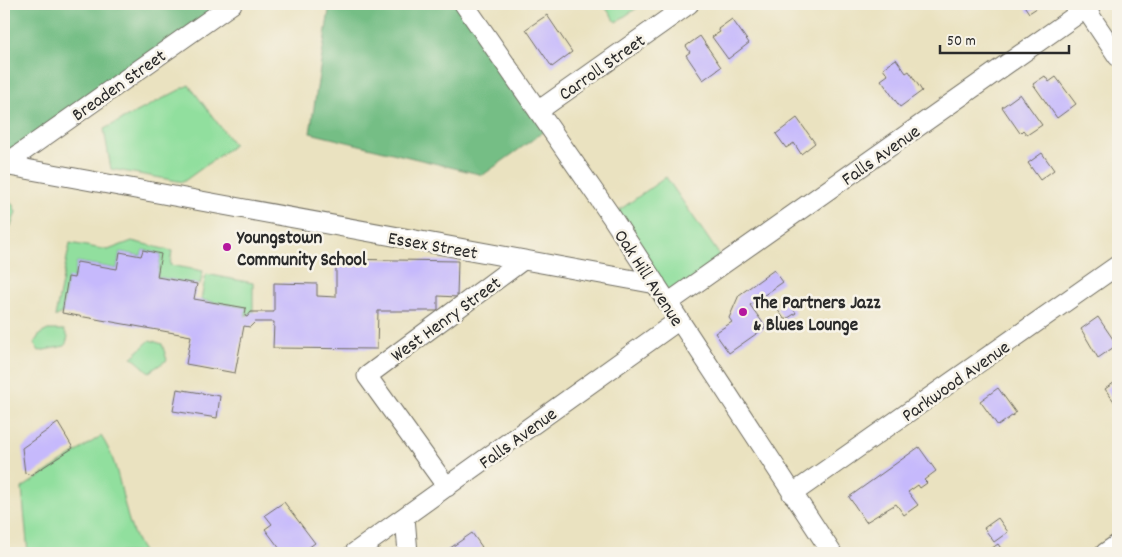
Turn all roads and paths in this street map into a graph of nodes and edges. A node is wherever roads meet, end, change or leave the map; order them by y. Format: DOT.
graph roads {
  1 [pos="232,4"];
  2 [pos="464,4"];
  3 [pos="689,4"];
  4 [pos="1088,6"];
  5 [pos="1118,57"];
  6 [pos="538,111"];
  7 [pos="4,165"];
  8 [pos="524,260"];
  9 [pos="1118,265"];
  10 [pos="656,284"];
  11 [pos="668,303"];
  12 [pos="679,320"];
  13 [pos="447,487"];
  14 [pos="792,494"];
  15 [pos="405,517"];
  16 [pos="1118,544"];
  17 [pos="354,553"];
  18 [pos="408,553"];
  19 [pos="832,553"];
  20 [pos="1104,553"];
  1 -- 7 [label="street, Breaden Street"];
  2 -- 6 [label="street, Oak Hill Avenue"];
  3 -- 6 [label="street, Carroll Street"];
  4 -- 5 [label="street"];
  4 -- 11 [label="street, Falls Avenue"];
  6 -- 10 [label="street, Oak Hill Avenue"];
  7 -- 8 [label="street, Essex Street"];
  8 -- 10 [label="street, Essex Street"];
  8 -- 13 [label="street, West Henry Street"];
  9 -- 14 [label="street, Parkwood Avenue"];
  10 -- 11 [label="street, Oak Hill Avenue"];
  11 -- 12 [label="street, Oak Hill Avenue"];
  12 -- 13 [label="street, Falls Avenue"];
  12 -- 14 [label="street, Oak Hill Avenue"];
  13 -- 15 [label="street, Falls Avenue"];
  14 -- 19 [label="street, Oak Hill Avenue"];
  15 -- 17 [label="street, Falls Avenue"];
  15 -- 18 [label="street"];
  16 -- 20 [label="street"];
}
